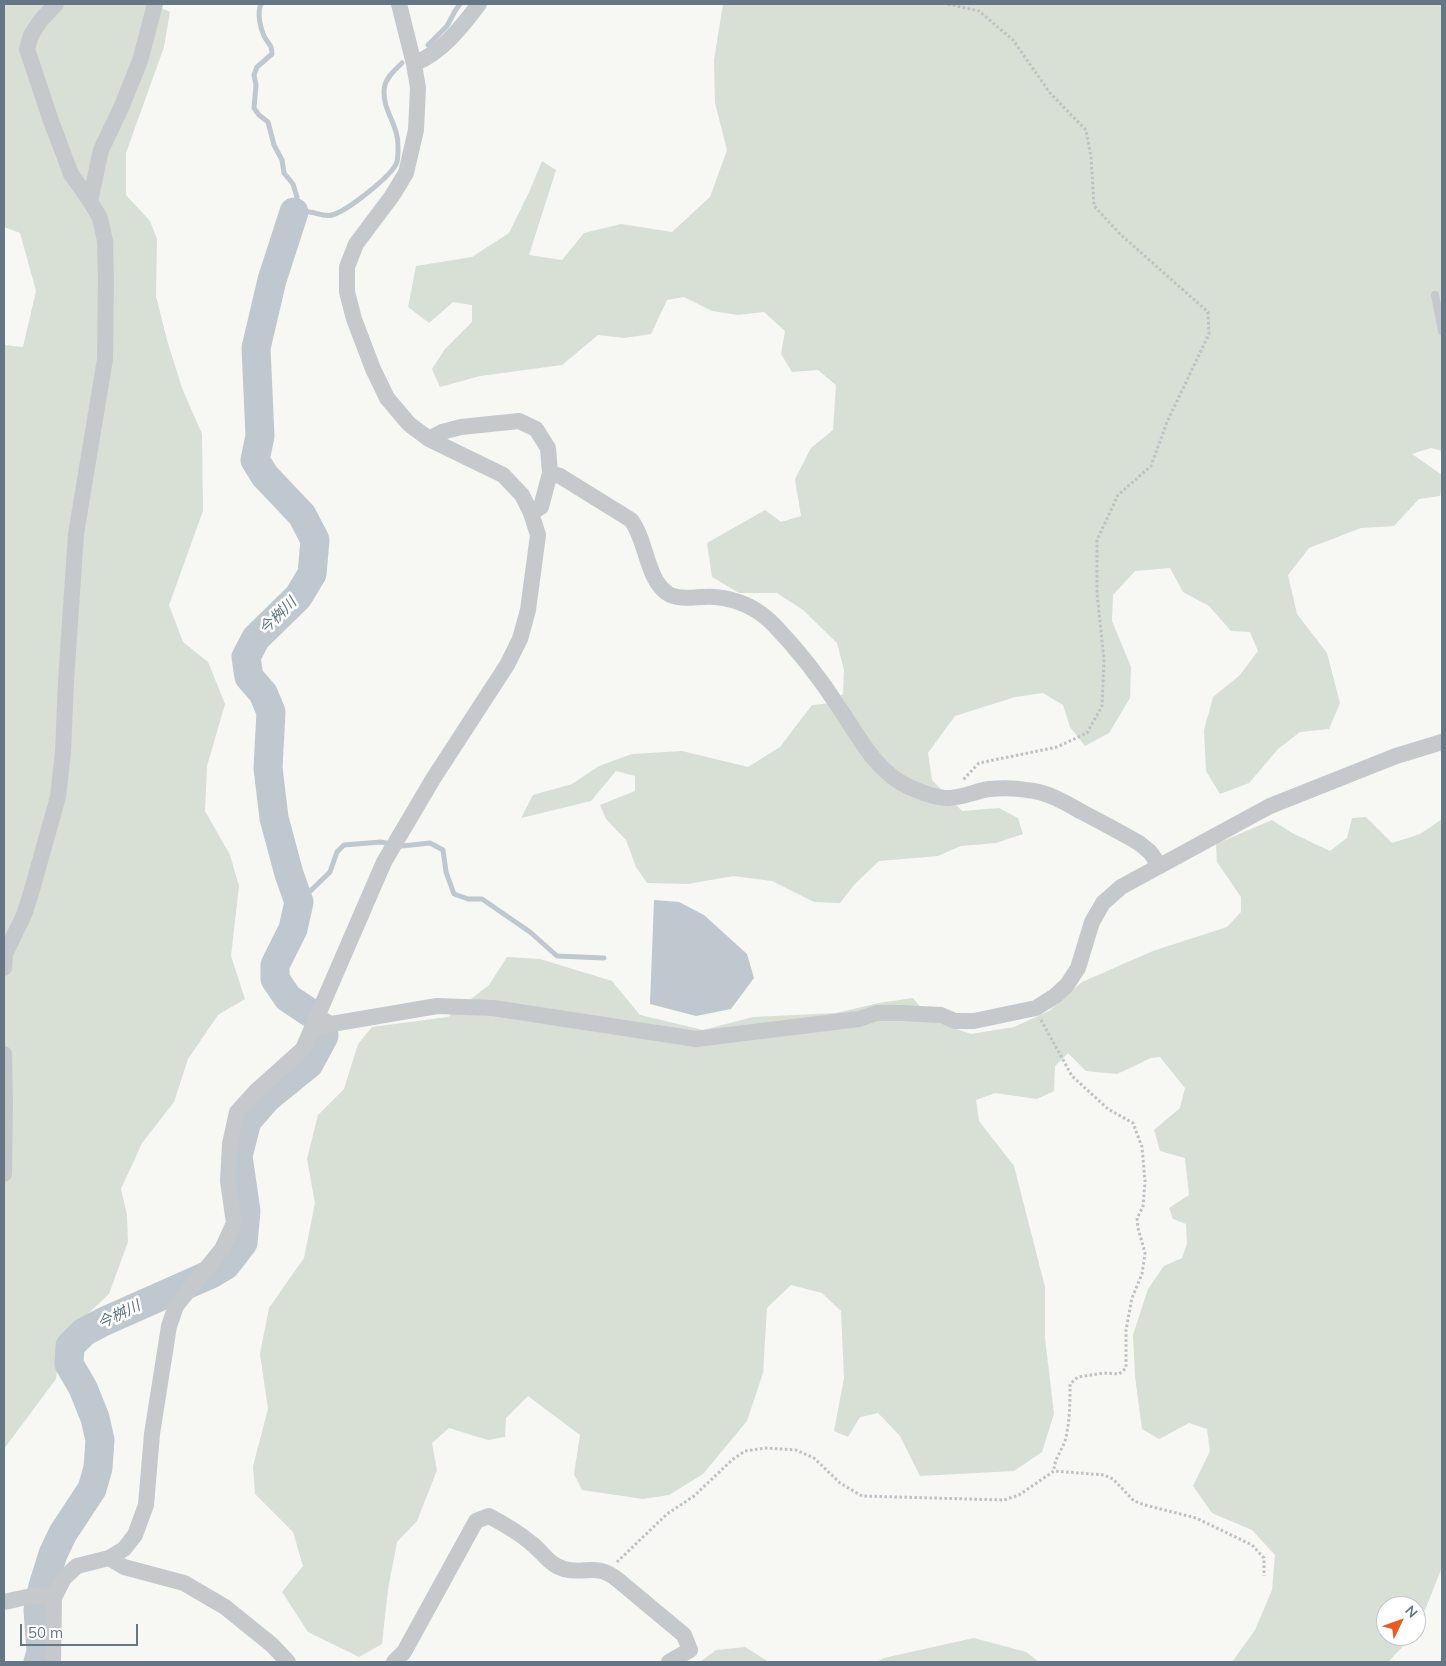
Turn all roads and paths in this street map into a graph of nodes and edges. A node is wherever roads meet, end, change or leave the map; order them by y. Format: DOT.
graph roads {
  1 [pos="56,4"];
  2 [pos="155,4"];
  3 [pos="399,4"];
  4 [pos="948,4"];
  5 [pos="471,6"];
  6 [pos="414,64"];
  7 [pos="90,201"];
  8 [pos="1435,295"];
  9 [pos="1442,331"];
  10 [pos="429,439"];
  11 [pos="550,473"];
  12 [pos="531,513"];
  13 [pos="1442,742"];
  14 [pos="949,798"];
  15 [pos="1160,866"];
  16 [pos="4,968"];
  17 [pos="1036,1008"];
  18 [pos="314,1026"];
  19 [pos="4,1054"];
  20 [pos="4,1174"];
  21 [pos="1054,1471"];
  22 [pos="109,1558"];
  23 [pos="609,1573"];
  24 [pos="1264,1576"];
  25 [pos="45,1596"];
  26 [pos="4,1602"];
  27 [pos="53,1662"];
  28 [pos="288,1662"];
  29 [pos="394,1662"];
  30 [pos="669,1662"];
  1 -- 7 [label="street"];
  2 -- 7 [label="street"];
  3 -- 6 [label="street"];
  4 -- 14 [label="path"];
  5 -- 6 [label="street"];
  6 -- 10 [label="street"];
  7 -- 16 [label="street"];
  8 -- 9 [label="lane"];
  10 -- 11 [label="street"];
  10 -- 12 [label="street"];
  11 -- 12 [label="street"];
  11 -- 14 [label="street"];
  12 -- 18 [label="street"];
  13 -- 15 [label="street"];
  14 -- 15 [label="street"];
  15 -- 17 [label="street"];
  17 -- 18 [label="street"];
  17 -- 21 [label="path"];
  18 -- 22 [label="street"];
  19 -- 20 [label="street"];
  21 -- 23 [label="path"];
  21 -- 24 [label="path"];
  22 -- 25 [label="street"];
  22 -- 28 [label="street"];
  23 -- 29 [label="street"];
  23 -- 30 [label="street"];
  25 -- 26 [label="street"];
  25 -- 27 [label="street"];
}
